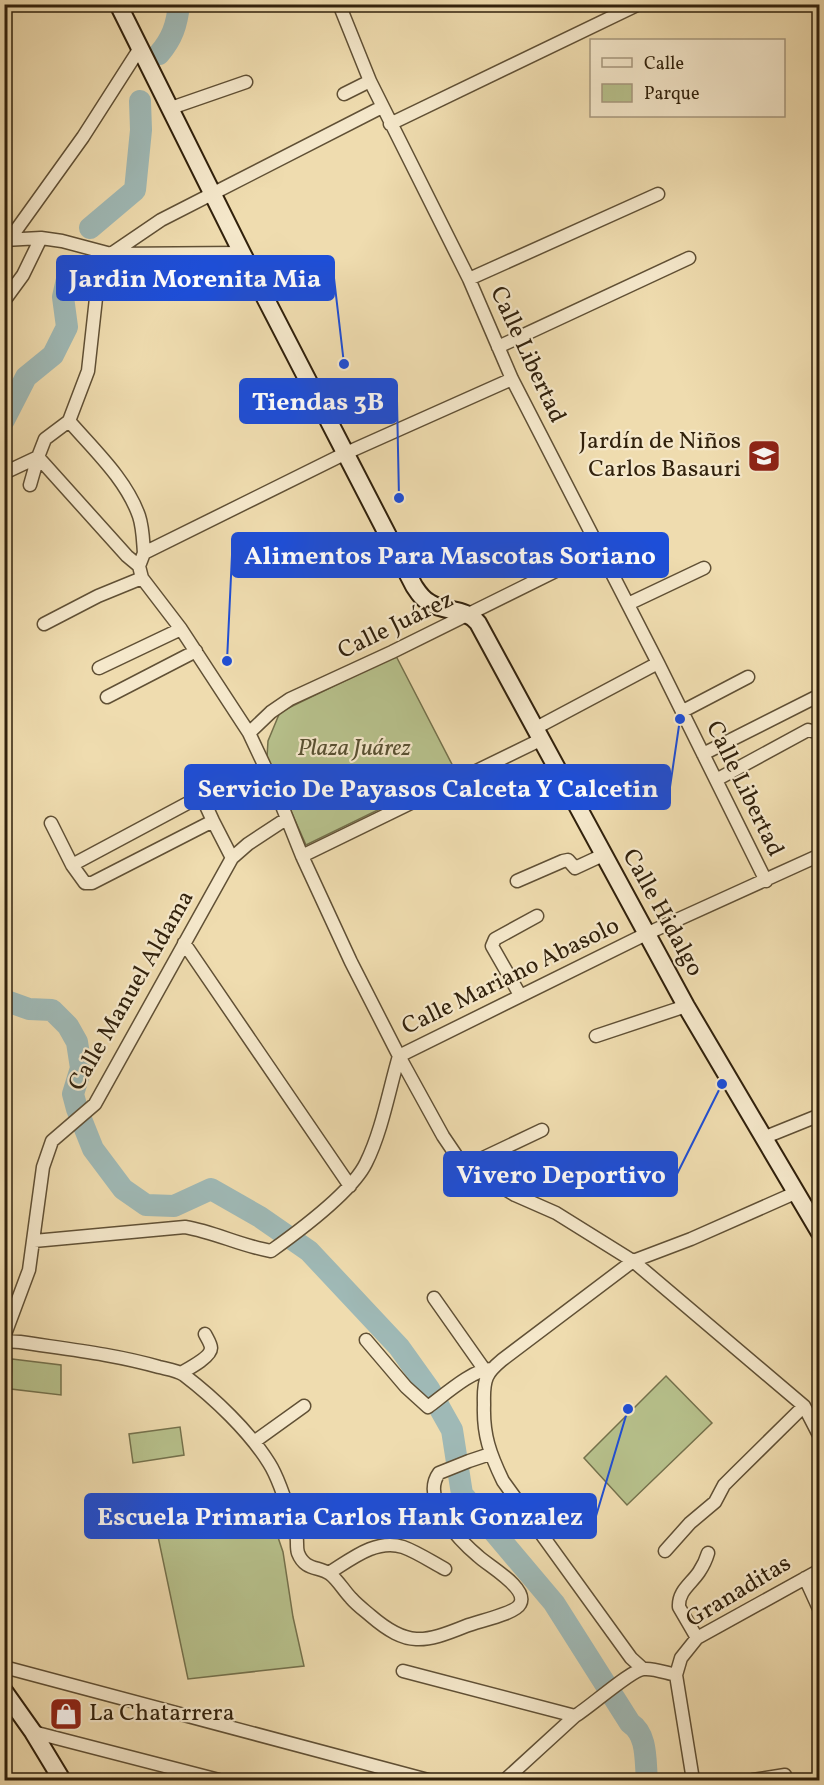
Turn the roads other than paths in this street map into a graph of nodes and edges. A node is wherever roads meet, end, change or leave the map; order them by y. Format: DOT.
graph roads {
  1 [pos="118,4"];
  2 [pos="339,4"];
  3 [pos="639,4"];
  4 [pos="140,48"];
  5 [pos="370,81"];
  6 [pos="246,82"];
  7 [pos="344,94"];
  8 [pos="382,107"];
  9 [pos="171,108"];
  10 [pos="390,124"];
  11 [pos="658,194"];
  12 [pos="214,195"];
  13 [pos="41,238"];
  14 [pos="7,240"];
  15 [pos="242,253"];
  16 [pos="111,254"];
  17 [pos="689,258"];
  18 [pos="469,279"];
  19 [pos="4,301"];
  20 [pos="498,347"];
  21 [pos="512,379"];
  22 [pos="69,421"];
  23 [pos="344,454"];
  24 [pos="38,457"];
  25 [pos="4,473"];
  26 [pos="30,485"];
  27 [pos="600,549"];
  28 [pos="144,553"];
  29 [pos="704,568"];
  30 [pos="141,572"];
  31 [pos="628,603"];
  32 [pos="468,614"];
  33 [pos="44,624"];
  34 [pos="181,629"];
  35 [pos="196,651"];
  36 [pos="658,663"];
  37 [pos="99,668"];
  38 [pos="748,677"];
  39 [pos="819,694"];
  40 [pos="107,698"];
  41 [pos="682,711"];
  42 [pos="249,733"];
  43 [pos="819,733"];
  44 [pos="537,734"];
  45 [pos="703,754"];
  46 [pos="716,780"];
  47 [pos="196,784"];
  48 [pos="201,796"];
  49 [pos="286,819"];
  50 [pos="213,821"];
  51 [pos="51,823"];
  52 [pos="603,855"];
  53 [pos="819,855"];
  54 [pos="302,856"];
  55 [pos="232,858"];
  56 [pos="72,865"];
  57 [pos="517,881"];
  58 [pos="766,881"];
  59 [pos="537,915"];
  60 [pos="646,934"];
  61 [pos="184,943"];
  62 [pos="520,995"];
  63 [pos="686,1006"];
  64 [pos="596,1036"];
  65 [pos="399,1056"];
  66 [pos="819,1115"];
  67 [pos="542,1130"];
  68 [pos="763,1138"];
  69 [pos="464,1167"];
  70 [pos="350,1186"];
  71 [pos="795,1193"];
  72 [pos="819,1233"];
  73 [pos="33,1241"];
  74 [pos="633,1261"];
  75 [pos="434,1298"];
  76 [pos="205,1334"];
  77 [pos="4,1337"];
  78 [pos="366,1340"];
  79 [pos="4,1341"];
  80 [pos="488,1369"];
  81 [pos="181,1373"];
  82 [pos="304,1406"];
  83 [pos="804,1406"];
  84 [pos="819,1437"];
  85 [pos="254,1442"];
  86 [pos="490,1455"];
  87 [pos="665,1551"];
  88 [pos="708,1553"];
  89 [pos="445,1569"];
  90 [pos="819,1570"];
  91 [pos="329,1573"];
  92 [pos="805,1578"];
  93 [pos="819,1611"];
  94 [pos="698,1638"];
  95 [pos="4,1667"];
  96 [pos="642,1668"];
  97 [pos="404,1671"];
  98 [pos="676,1675"];
  99 [pos="4,1691"];
  100 [pos="575,1716"];
  101 [pos="33,1732"];
  102 [pos="784,1775"];
  103 [pos="62,1780"];
  104 [pos="219,1780"];
  105 [pos="428,1780"];
  106 [pos="505,1780"];
  107 [pos="693,1780"];
  108 [pos="753,1780"];
  1 -- 4 [label="main road"];
  2 -- 5 [label="street, Calle Libertad"];
  3 -- 10 [label="street"];
  4 -- 9 [label="main road"];
  4 -- 14 [label="street"];
  5 -- 7 [label="street"];
  5 -- 8 [label="street, Calle Libertad"];
  6 -- 9 [label="street"];
  8 -- 10 [label="street, Calle Libertad"];
  8 -- 12 [label="street"];
  9 -- 12 [label="main road"];
  10 -- 18 [label="street, Calle Libertad"];
  11 -- 18 [label="street"];
  12 -- 15 [label="main road"];
  12 -- 16 [label="street"];
  13 -- 14 [label="street"];
  13 -- 16 [label="street"];
  13 -- 19 [label="street"];
  15 -- 16 [label="street"];
  15 -- 23 [label="main road"];
  16 -- 22 [label="street"];
  17 -- 20 [label="street"];
  18 -- 20 [label="street, Calle Libertad"];
  20 -- 21 [label="street, Calle Libertad"];
  21 -- 23 [label="street"];
  21 -- 27 [label="street, Calle Libertad"];
  22 -- 24 [label="street"];
  22 -- 28 [label="street"];
  23 -- 28 [label="street"];
  23 -- 32 [label="main road"];
  24 -- 25 [label="street"];
  24 -- 26 [label="street"];
  24 -- 30 [label="street"];
  27 -- 31 [label="street, Calle Libertad"];
  27 -- 32 [label="street, Calle Juárez"];
  28 -- 30 [label="street"];
  29 -- 31 [label="street"];
  30 -- 33 [label="street"];
  30 -- 34 [label="street"];
  31 -- 36 [label="street, Calle Libertad"];
  32 -- 42 [label="street, Calle Juárez"];
  32 -- 44 [label="main road, Calle Hidalgo"];
  34 -- 35 [label="street"];
  34 -- 37 [label="street"];
  35 -- 40 [label="street"];
  35 -- 42 [label="street"];
  36 -- 41 [label="street, Calle Libertad"];
  36 -- 44 [label="street"];
  38 -- 41 [label="street"];
  39 -- 45 [label="street"];
  41 -- 45 [label="street, Calle Libertad"];
  42 -- 49 [label="street"];
  43 -- 46 [label="street"];
  44 -- 52 [label="main road, Calle Hidalgo"];
  44 -- 54 [label="street"];
  45 -- 46 [label="street, Calle Libertad"];
  46 -- 58 [label="street, Calle Libertad"];
  47 -- 48 [label="street"];
  48 -- 50 [label="street"];
  48 -- 56 [label="street"];
  49 -- 54 [label="street"];
  49 -- 55 [label="street, Calle Manuel Aldama"];
  50 -- 55 [label="street"];
  50 -- 56 [label="street"];
  51 -- 56 [label="street"];
  52 -- 57 [label="street"];
  52 -- 60 [label="main road, Calle Hidalgo"];
  53 -- 58 [label="street, Calle Mariano Abasolo"];
  54 -- 65 [label="street"];
  55 -- 61 [label="street, Calle Manuel Aldama"];
  58 -- 60 [label="street, Calle Mariano Abasolo"];
  59 -- 62 [label="street"];
  60 -- 62 [label="street, Calle Mariano Abasolo"];
  60 -- 63 [label="main road, Calle Hidalgo"];
  61 -- 70 [label="street"];
  61 -- 73 [label="street, Calle Manuel Aldama"];
  62 -- 65 [label="street, Calle Mariano Abasolo"];
  63 -- 64 [label="street"];
  63 -- 68 [label="main road, Calle Hidalgo"];
  65 -- 69 [label="street"];
  65 -- 70 [label="street, Calle Mariano Abasolo"];
  66 -- 68 [label="street"];
  67 -- 69 [label="street"];
  68 -- 71 [label="main road, Calle Hidalgo"];
  69 -- 74 [label="street"];
  70 -- 73 [label="street, Calle Mariano Abasolo"];
  71 -- 72 [label="main road, Calle Hidalgo"];
  71 -- 74 [label="street"];
  73 -- 77 [label="street, Calle Manuel Aldama"];
  74 -- 80 [label="street"];
  74 -- 83 [label="street"];
  75 -- 80 [label="street"];
  76 -- 81 [label="street"];
  78 -- 80 [label="street"];
  79 -- 81 [label="street"];
  80 -- 86 [label="street"];
  81 -- 85 [label="street"];
  82 -- 85 [label="street"];
  83 -- 84 [label="street"];
  83 -- 87 [label="street"];
  85 -- 91 [label="street"];
  86 -- 91 [label="street"];
  86 -- 96 [label="street"];
  88 -- 94 [label="street"];
  89 -- 91 [label="street"];
  90 -- 92 [label="street, Granaditas"];
  92 -- 93 [label="street"];
  92 -- 94 [label="street, Granaditas"];
  94 -- 98 [label="street, Granaditas"];
  95 -- 105 [label="street"];
  96 -- 98 [label="street"];
  96 -- 100 [label="street"];
  97 -- 100 [label="street"];
  98 -- 107 [label="street"];
  99 -- 101 [label="main road"];
  100 -- 106 [label="street"];
  101 -- 103 [label="main road"];
  101 -- 104 [label="street"];
  102 -- 108 [label="street"];
}
